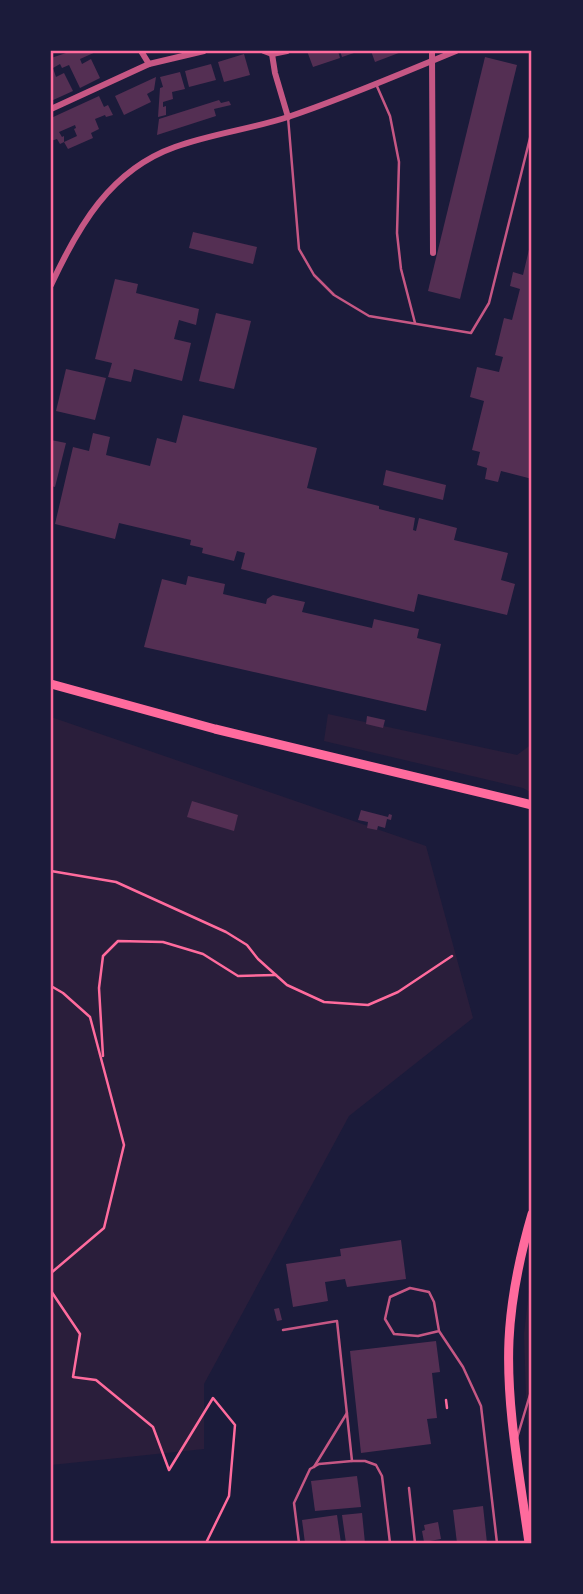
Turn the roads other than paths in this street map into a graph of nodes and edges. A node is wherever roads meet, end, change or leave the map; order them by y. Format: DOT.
graph roads {
  1 [pos="141,51"];
  2 [pos="204,51"];
  3 [pos="264,51"];
  4 [pos="287,51"];
  5 [pos="432,51"];
  6 [pos="456,51"];
  7 [pos="272,54"];
  8 [pos="149,64"];
  9 [pos="376,84"];
  10 [pos="51,109"];
  11 [pos="288,117"];
  12 [pos="532,130"];
  13 [pos="433,253"];
  14 [pos="51,285"];
  15 [pos="415,323"];
  16 [pos="51,684"];
  17 [pos="532,805"];
  18 [pos="532,1214"];
  19 [pos="282,1330"];
  20 [pos="439,1331"];
  21 [pos="532,1388"];
  22 [pos="347,1413"];
  23 [pos="516,1441"];
  24 [pos="352,1461"];
  25 [pos="313,1468"];
  26 [pos="409,1488"];
  27 [pos="299,1543"];
  28 [pos="390,1543"];
  29 [pos="415,1543"];
  30 [pos="497,1543"];
  31 [pos="529,1543"];
  1 -- 8 [label="street"];
  2 -- 8 [label="street"];
  3 -- 7 [label="street"];
  4 -- 7 [label="street"];
  5 -- 13 [label="street"];
  6 -- 9 [label="street"];
  7 -- 11 [label="street"];
  8 -- 10 [label="street"];
  9 -- 11 [label="street"];
  9 -- 15 [label="lane"];
  11 -- 14 [label="street"];
  11 -- 15 [label="lane"];
  12 -- 15 [label="lane"];
  16 -- 17 [label="main road"];
  18 -- 23 [label="main road"];
  19 -- 22 [label="lane"];
  20 -- 20 [label="lane"];
  20 -- 30 [label="lane"];
  21 -- 23 [label="lane"];
  22 -- 24 [label="lane"];
  22 -- 25 [label="lane"];
  23 -- 31 [label="main road"];
  24 -- 25 [label="lane"];
  24 -- 28 [label="lane"];
  25 -- 27 [label="lane"];
  26 -- 29 [label="lane"];
}
